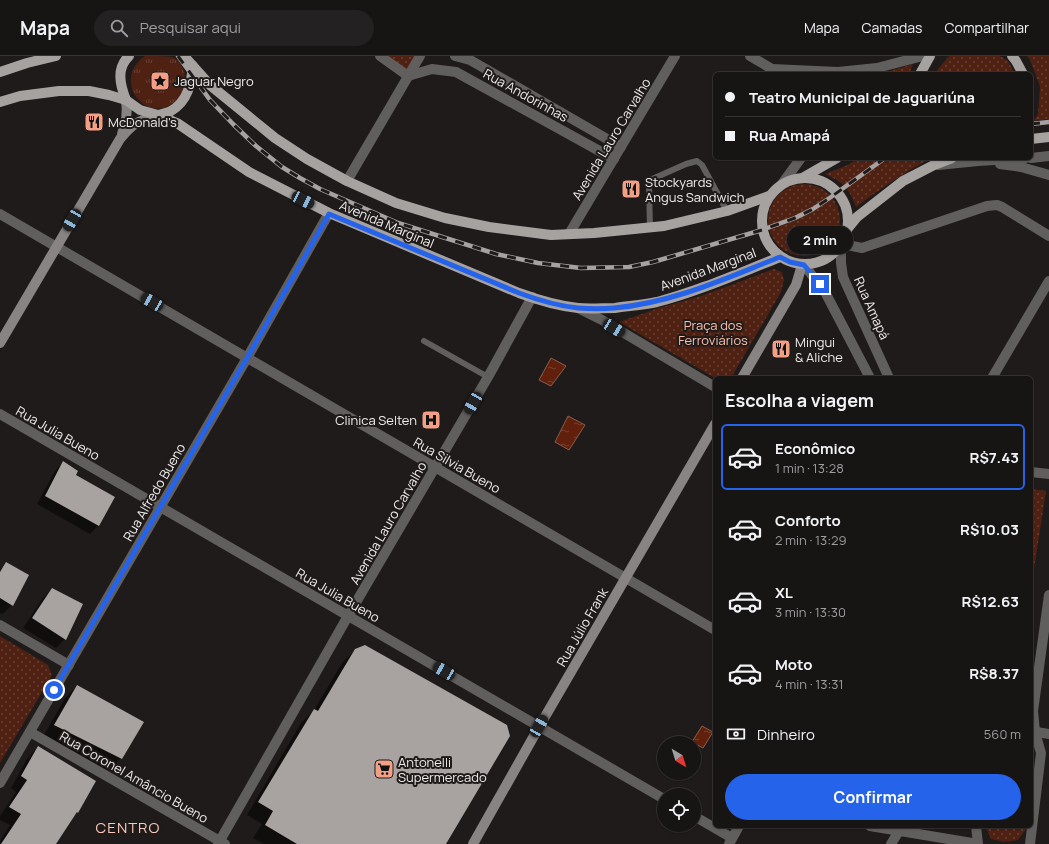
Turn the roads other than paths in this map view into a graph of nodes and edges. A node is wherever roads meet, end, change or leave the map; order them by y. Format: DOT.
graph roads {
  1 [pos="56,56"];
  2 [pos="129,56"];
  3 [pos="184,56"];
  4 [pos="380,56"];
  5 [pos="420,56"];
  6 [pos="455,56"];
  7 [pos="675,56"];
  8 [pos="750,56"];
  9 [pos="923,56"];
  10 [pos="930,56"];
  11 [pos="1012,56"];
  12 [pos="192,61"];
  13 [pos="775,71"];
  14 [pos="0,72"];
  15 [pos="921,72"];
  16 [pos="1022,72"];
  17 [pos="408,76"];
  18 [pos="126,100"];
  19 [pos="0,102"];
  20 [pos="158,115"];
  21 [pos="1049,137"];
  22 [pos="120,139"];
  23 [pos="1033,139"];
  24 [pos="621,147"];
  25 [pos="1049,156"];
  26 [pos="1033,158"];
  27 [pos="614,159"];
  28 [pos="800,160"];
  29 [pos="834,160"];
  30 [pos="947,160"];
  31 [pos="994,160"];
  32 [pos="978,161"];
  33 [pos="934,165"];
  34 [pos="1049,175"];
  35 [pos="804,177"];
  36 [pos="347,181"];
  37 [pos="782,184"];
  38 [pos="769,196"];
  39 [pos="727,211"];
  40 [pos="0,214"];
  41 [pos="329,214"];
  42 [pos="650,228"];
  43 [pos="848,228"];
  44 [pos="569,234"];
  45 [pos="1049,236"];
  46 [pos="842,245"];
  47 [pos="56,247"];
  48 [pos="780,257"];
  49 [pos="803,265"];
  50 [pos="1049,282"];
  51 [pos="532,298"];
  52 [pos="578,308"];
  53 [pos="424,341"];
  54 [pos="0,343"];
  55 [pos="247,358"];
  56 [pos="743,376"];
  57 [pos="869,376"];
  58 [pos="888,376"];
  59 [pos="993,376"];
  60 [pos="488,377"];
  61 [pos="713,386"];
  62 [pos="0,414"];
  63 [pos="713,427"];
  64 [pos="435,468"];
  65 [pos="1033,472"];
  66 [pos="1049,474"];
  67 [pos="160,507"];
  68 [pos="625,578"];
  69 [pos="1049,595"];
  70 [pos="348,616"];
  71 [pos="0,625"];
  72 [pos="713,629"];
  73 [pos="69,665"];
  74 [pos="539,726"];
  75 [pos="1033,731"];
  76 [pos="30,732"];
  77 [pos="1049,734"];
  78 [pos="0,783"];
  79 [pos="657,795"];
  80 [pos="1033,819"];
  81 [pos="701,821"];
  82 [pos="738,828"];
  83 [pos="882,828"];
  84 [pos="976,828"];
  85 [pos="1032,828"];
  86 [pos="899,831"];
  87 [pos="730,841"];
  88 [pos="221,843"];
  89 [pos="473,844"];
  90 [pos="891,844"];
  91 [pos="978,844"];
  92 [pos="1030,844"];
  1 -- 14 [label="main road"];
  2 -- 18 [label="main road"];
  3 -- 12 [label="main road, Avenida Marginal"];
  4 -- 17 [label="street"];
  5 -- 17 [label="street"];
  6 -- 24 [label="street, Rua Andorinhas"];
  7 -- 24 [label="street, Avenida Lauro Carvalho"];
  8 -- 13 [label="street"];
  9 -- 13 [label="street"];
  10 -- 15 [label="main road"];
  11 -- 16 [label="main road"];
  12 -- 20 [label="main road"];
  12 -- 36 [label="main road, Avenida Marginal"];
  17 -- 27 [label="street, Rua Andorinhas"];
  17 -- 36 [label="street"];
  18 -- 19 [label="main road, Avenida Marginal"];
  18 -- 20 [label="main road, Avenida Marginal"];
  18 -- 22 [label="main road"];
  20 -- 22 [label="main road"];
  20 -- 41 [label="main road, Avenida Marginal"];
  21 -- 23 [label="main road"];
  22 -- 47 [label="main road"];
  24 -- 27 [label="street, Avenida Lauro Carvalho"];
  25 -- 26 [label="street"];
  27 -- 44 [label="street, Avenida Lauro Carvalho"];
  28 -- 37 [label="street"];
  29 -- 35 [label="main road"];
  30 -- 33 [label="main road"];
  31 -- 32 [label="street"];
  32 -- 33 [label="street"];
  32 -- 34 [label="street"];
  33 -- 43 [label="main road"];
  35 -- 37 [label="main road"];
  35 -- 43 [label="main road"];
  36 -- 44 [label="main road, Avenida Marginal"];
  37 -- 38 [label="main road"];
  38 -- 39 [label="main road, Avenida Marginal"];
  38 -- 48 [label="main road"];
  39 -- 42 [label="main road, Avenida Marginal"];
  39 -- 42 [label="lane"];
  40 -- 47 [label="street, Rua Silvia Bueno"];
  41 -- 51 [label="main road, Avenida Marginal"];
  41 -- 55 [label="street, Rua Alfredo Bueno"];
  42 -- 44 [label="main road, Avenida Marginal"];
  43 -- 46 [label="main road"];
  45 -- 46 [label="street"];
  46 -- 49 [label="main road"];
  46 -- 58 [label="street, Rua Amapá"];
  47 -- 54 [label="main road"];
  47 -- 55 [label="street, Rua Silvia Bueno"];
  48 -- 49 [label="main road"];
  48 -- 52 [label="main road, Avenida Marginal"];
  49 -- 56 [label="main road"];
  49 -- 57 [label="street"];
  50 -- 59 [label="street"];
  51 -- 52 [label="main road, Avenida Marginal"];
  51 -- 60 [label="street, Avenida Lauro Carvalho"];
  52 -- 61 [label="street"];
  53 -- 60 [label="lane"];
  55 -- 64 [label="street, Rua Silvia Bueno"];
  55 -- 67 [label="street, Rua Alfredo Bueno"];
  60 -- 64 [label="street, Avenida Lauro Carvalho"];
  62 -- 67 [label="street, Rua Julia Bueno"];
  63 -- 68 [label="main road, Rua Júlio Frank"];
  64 -- 68 [label="street, Rua Silvia Bueno"];
  64 -- 70 [label="street, Avenida Lauro Carvalho"];
  65 -- 66 [label="street"];
  67 -- 70 [label="street, Rua Julia Bueno"];
  67 -- 73 [label="street, Rua Alfredo Bueno"];
  68 -- 72 [label="street, Rua Silvia Bueno"];
  68 -- 74 [label="main road, Rua Júlio Frank"];
  69 -- 75 [label="street"];
  70 -- 74 [label="street, Rua Julia Bueno"];
  70 -- 88 [label="street, Avenida Lauro Carvalho"];
  71 -- 73 [label="street"];
  73 -- 76 [label="street, Rua Alfredo Bueno"];
  74 -- 79 [label="street, Rua Julia Bueno"];
  74 -- 89 [label="main road, Rua Júlio Frank"];
  75 -- 77 [label="street"];
  75 -- 80 [label="street"];
  76 -- 78 [label="street, Rua Alfredo Bueno"];
  76 -- 88 [label="street, Rua Coronel Amâncio Bueno"];
  81 -- 87 [label="street"];
  82 -- 87 [label="street"];
  83 -- 86 [label="street"];
  84 -- 91 [label="street"];
  85 -- 92 [label="street"];
  86 -- 90 [label="street"];
  86 -- 91 [label="street"];
}
